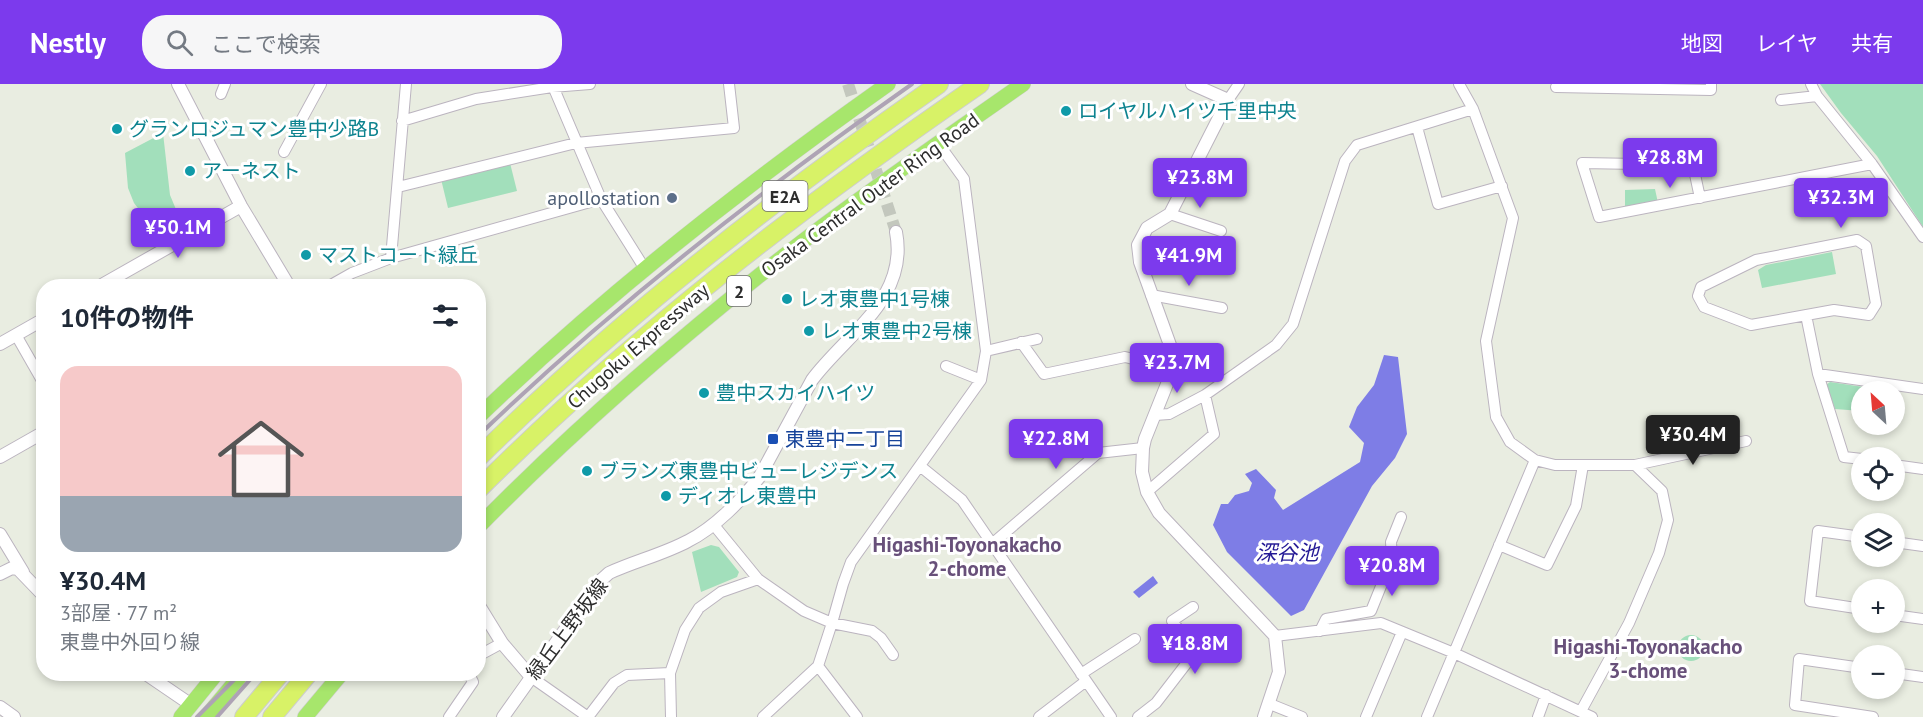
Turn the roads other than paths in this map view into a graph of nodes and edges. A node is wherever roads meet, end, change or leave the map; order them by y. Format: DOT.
graph roads {
  1 [pos="178,84"];
  2 [pos="321,84"];
  3 [pos="406,84"];
  4 [pos="590,84"];
  5 [pos="729,84"];
  6 [pos="888,84"];
  7 [pos="939,84"];
  8 [pos="980,84"];
  9 [pos="1023,84"];
  10 [pos="1192,84"];
  11 [pos="1239,84"];
  12 [pos="1459,84"];
  13 [pos="1711,84"];
  14 [pos="1811,84"];
  15 [pos="552,86"];
  16 [pos="1572,86"];
  17 [pos="1639,86"];
  18 [pos="1556,87"];
  19 [pos="1817,96"];
  20 [pos="1227,100"];
  21 [pos="1781,100"];
  22 [pos="1473,109"];
  23 [pos="402,121"];
  24 [pos="1416,127"];
  25 [pos="576,142"];
  26 [pos="938,143"];
  27 [pos="284,152"];
  28 [pos="1872,164"];
  29 [pos="1502,186"];
  30 [pos="398,187"];
  31 [pos="1700,198"];
  32 [pos="601,199"];
  33 [pos="241,206"];
  34 [pos="1170,214"];
  35 [pos="1221,231"];
  36 [pos="896,232"];
  37 [pos="1923,237"];
  38 [pos="391,258"];
  39 [pos="645,269"];
  40 [pos="112,279"];
  41 [pos="285,279"];
  42 [pos="341,279"];
  43 [pos="1151,295"];
  44 [pos="1222,308"];
  45 [pos="1806,315"];
  46 [pos="36,324"];
  47 [pos="16,335"];
  48 [pos="1037,339"];
  49 [pos="1021,342"];
  50 [pos="0,344"];
  51 [pos="986,351"];
  52 [pos="946,366"];
  53 [pos="1173,369"];
  54 [pos="36,370"];
  55 [pos="1818,374"];
  56 [pos="981,380"];
  57 [pos="1923,389"];
  58 [pos="1205,395"];
  59 [pos="486,410"];
  60 [pos="1155,415"];
  61 [pos="36,437"];
  62 [pos="1746,441"];
  63 [pos="1143,448"];
  64 [pos="486,451"];
  65 [pos="0,457"];
  66 [pos="1851,458"];
  67 [pos="1534,460"];
  68 [pos="1583,465"];
  69 [pos="1635,465"];
  70 [pos="920,466"];
  71 [pos="1905,467"];
  72 [pos="1923,469"];
  73 [pos="486,482"];
  74 [pos="1147,492"];
  75 [pos="1401,517"];
  76 [pos="486,519"];
  77 [pos="713,524"];
  78 [pos="0,534"];
  79 [pos="1851,536"];
  80 [pos="993,543"];
  81 [pos="1905,544"];
  82 [pos="1499,545"];
  83 [pos="1923,546"];
  84 [pos="0,574"];
  85 [pos="24,574"];
  86 [pos="758,579"];
  87 [pos="36,587"];
  88 [pos="1193,606"];
  89 [pos="1851,607"];
  90 [pos="486,617"];
  91 [pos="1905,617"];
  92 [pos="1923,619"];
  93 [pos="832,624"];
  94 [pos="1320,631"];
  95 [pos="1402,632"];
  96 [pos="1275,636"];
  97 [pos="1135,639"];
  98 [pos="502,643"];
  99 [pos="486,652"];
  100 [pos="1454,653"];
  101 [pos="893,655"];
  102 [pos="818,666"];
  103 [pos="1851,666"];
  104 [pos="670,673"];
  105 [pos="1905,675"];
  106 [pos="531,677"];
  107 [pos="1084,677"];
  108 [pos="1923,677"];
  109 [pos="156,681"];
  110 [pos="210,681"];
  111 [pos="236,681"];
  112 [pos="274,681"];
  113 [pos="302,681"];
  114 [pos="335,681"];
  115 [pos="472,681"];
  116 [pos="1546,695"];
  117 [pos="190,704"];
  118 [pos="1270,704"];
  119 [pos="0,707"];
  120 [pos="1581,711"];
  121 [pos="1833,714"];
  122 [pos="14,717"];
  123 [pos="180,717"];
  124 [pos="206,717"];
  125 [pos="244,717"];
  126 [pos="272,717"];
  127 [pos="304,717"];
  128 [pos="449,717"];
  129 [pos="502,717"];
  130 [pos="588,717"];
  131 [pos="671,717"];
  132 [pos="763,717"];
  133 [pos="857,717"];
  134 [pos="1039,717"];
  135 [pos="1111,717"];
  136 [pos="1138,717"];
  137 [pos="1264,717"];
  138 [pos="1302,717"];
  139 [pos="1366,717"];
  140 [pos="1427,717"];
  141 [pos="1538,717"];
  142 [pos="1592,717"];
  143 [pos="1873,717"];
  1 -- 33 [label="street"];
  2 -- 27 [label="street"];
  3 -- 23 [label="street"];
  4 -- 15 [label="street"];
  5 -- 25 [label="street"];
  6 -- 39 [label="main road"];
  7 -- 64 [label="highway, Chugoku Expressway / E2A"];
  8 -- 73 [label="highway, Chugoku Expressway / E2A"];
  9 -- 26 [label="main road, Osaka Central Outer Ring Road / 2"];
  10 -- 20 [label="street"];
  11 -- 20 [label="street"];
  12 -- 22 [label="street"];
  13 -- 17 [label="street"];
  14 -- 19 [label="street"];
  15 -- 23 [label="street"];
  15 -- 25 [label="street"];
  16 -- 17 [label="street"];
  16 -- 18 [label="street"];
  19 -- 21 [label="street"];
  19 -- 28 [label="street"];
  20 -- 34 [label="street"];
  22 -- 24 [label="street"];
  22 -- 29 [label="street"];
  23 -- 30 [label="street"];
  24 -- 29 [label="street"];
  24 -- 58 [label="street"];
  25 -- 30 [label="street"];
  25 -- 32 [label="street"];
  26 -- 51 [label="street"];
  26 -- 76 [label="main road, Osaka Central Outer Ring Road / 2"];
  28 -- 31 [label="street"];
  28 -- 37 [label="street"];
  29 -- 67 [label="street"];
  30 -- 38 [label="street"];
  31 -- 31 [label="street"];
  32 -- 38 [label="street"];
  32 -- 39 [label="street"];
  33 -- 40 [label="street"];
  33 -- 41 [label="street"];
  34 -- 35 [label="street"];
  34 -- 43 [label="street"];
  36 -- 77 [label="street, 緑丘上野坂線"];
  38 -- 42 [label="street"];
  39 -- 59 [label="main road"];
  43 -- 44 [label="street"];
  43 -- 53 [label="street"];
  45 -- 45 [label="street"];
  45 -- 55 [label="street"];
  46 -- 47 [label="street"];
  47 -- 50 [label="street"];
  47 -- 54 [label="street"];
  48 -- 49 [label="street"];
  49 -- 51 [label="street"];
  49 -- 53 [label="street"];
  51 -- 56 [label="street"];
  52 -- 56 [label="street"];
  53 -- 60 [label="street"];
  55 -- 57 [label="street"];
  55 -- 66 [label="street"];
  56 -- 70 [label="street"];
  58 -- 60 [label="street"];
  58 -- 74 [label="street"];
  60 -- 63 [label="street"];
  61 -- 65 [label="street"];
  62 -- 69 [label="street"];
  63 -- 74 [label="street"];
  63 -- 80 [label="street"];
  67 -- 68 [label="street"];
  67 -- 82 [label="street"];
  68 -- 69 [label="street"];
  68 -- 82 [label="street"];
  69 -- 120 [label="street"];
  70 -- 80 [label="street"];
  70 -- 93 [label="street"];
  71 -- 72 [label="street"];
  74 -- 96 [label="street"];
  75 -- 94 [label="street"];
  77 -- 86 [label="street"];
  77 -- 106 [label="street, 緑丘上野坂線"];
  78 -- 85 [label="street"];
  79 -- 89 [label="street"];
  80 -- 107 [label="street"];
  81 -- 83 [label="street"];
  82 -- 100 [label="street"];
  84 -- 85 [label="street"];
  85 -- 87 [label="street"];
  86 -- 93 [label="street"];
  86 -- 104 [label="street"];
  88 -- 136 [label="street"];
  90 -- 98 [label="street"];
  91 -- 92 [label="street"];
  93 -- 101 [label="street"];
  93 -- 102 [label="street"];
  94 -- 95 [label="street"];
  94 -- 96 [label="street"];
  95 -- 100 [label="street"];
  95 -- 139 [label="street"];
  96 -- 118 [label="street"];
  97 -- 107 [label="street"];
  98 -- 99 [label="street"];
  98 -- 106 [label="street"];
  100 -- 116 [label="street"];
  100 -- 140 [label="street"];
  102 -- 132 [label="street"];
  102 -- 133 [label="street"];
  103 -- 121 [label="street"];
  104 -- 130 [label="street"];
  104 -- 131 [label="street"];
  105 -- 108 [label="street"];
  106 -- 129 [label="street, 緑丘上野坂線"];
  106 -- 130 [label="street"];
  107 -- 134 [label="street"];
  107 -- 135 [label="street"];
  109 -- 117 [label="street"];
  110 -- 117 [label="main road"];
  111 -- 124 [label="main road"];
  112 -- 125 [label="highway"];
  113 -- 126 [label="highway"];
  114 -- 127 [label="main road"];
  115 -- 128 [label="street"];
  116 -- 120 [label="street"];
  116 -- 141 [label="street"];
  117 -- 123 [label="main road"];
  118 -- 137 [label="street"];
  118 -- 138 [label="street"];
  119 -- 122 [label="street"];
  120 -- 142 [label="street"];
  121 -- 143 [label="street"];
}
